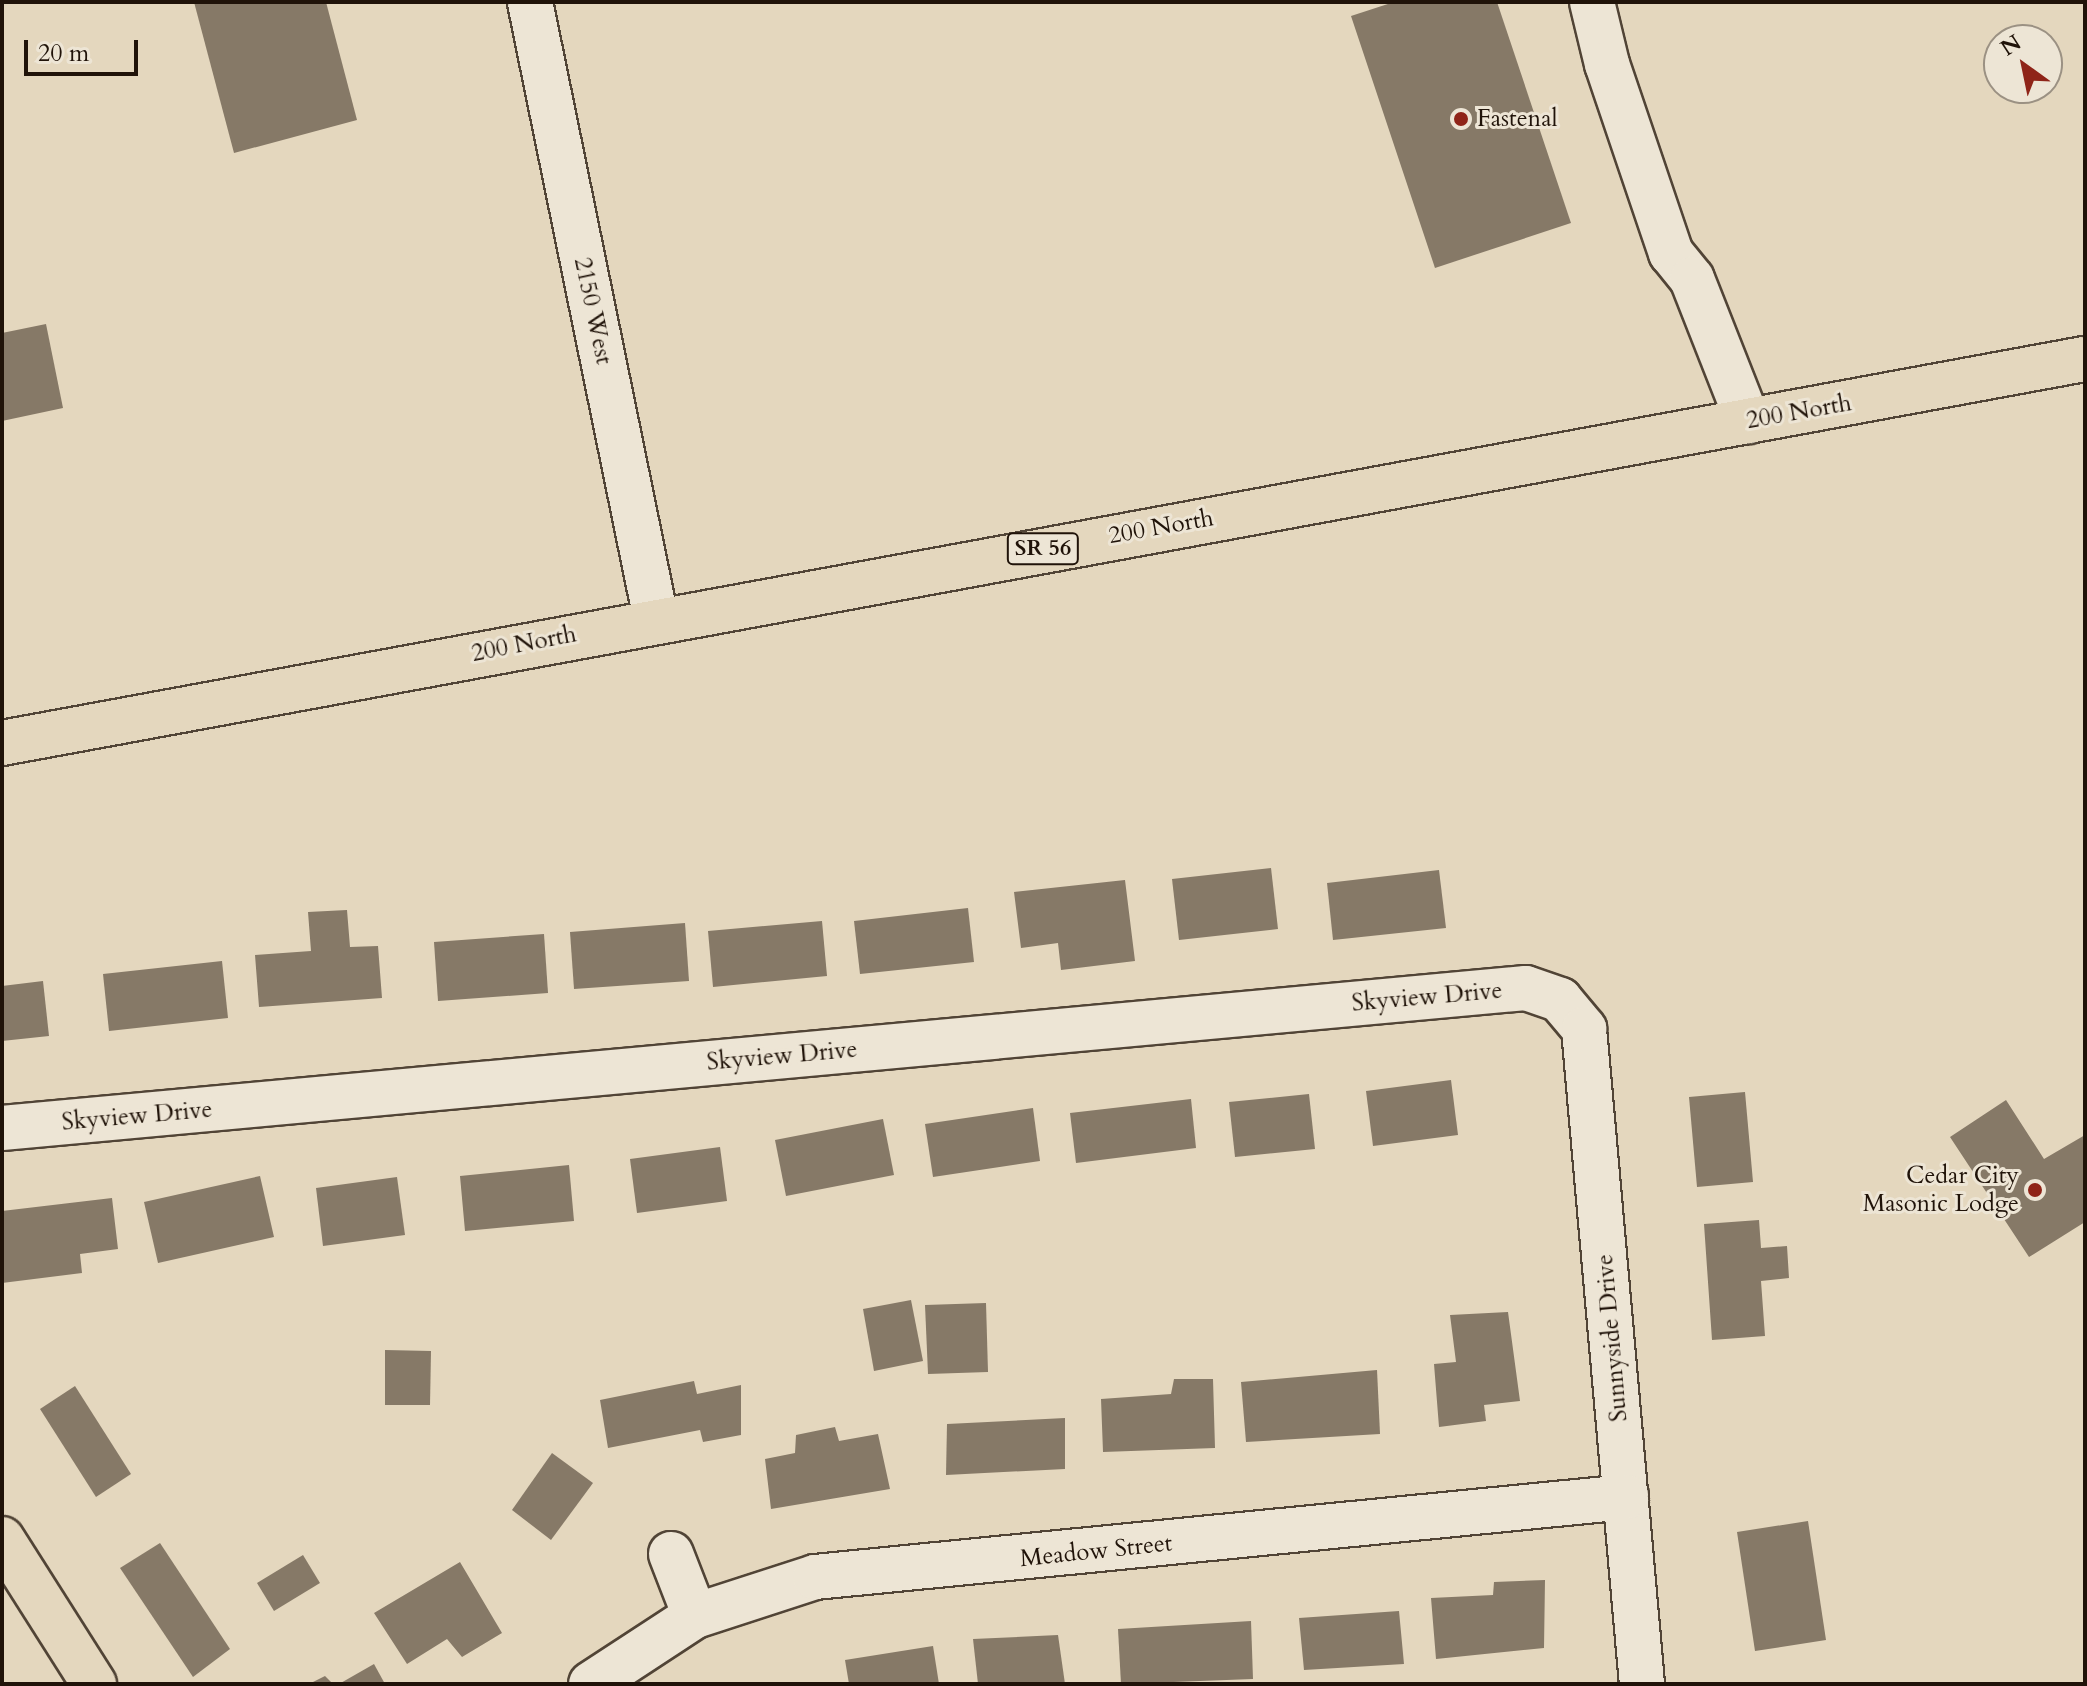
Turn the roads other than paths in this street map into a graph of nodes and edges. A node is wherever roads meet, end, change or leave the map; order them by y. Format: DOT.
graph roads {
  1 [pos="530,2"];
  2 [pos="1592,2"];
  3 [pos="2085,359"];
  4 [pos="1748,421"];
  5 [pos="656,619"];
  6 [pos="2,743"];
  7 [pos="1560,1000"];
  8 [pos="2,1128"];
  9 [pos="1626,1497"];
  10 [pos="2,1539"];
  11 [pos="671,1554"];
  12 [pos="695,1616"];
  13 [pos="94,1684"];
  14 [pos="591,1684"];
  15 [pos="1642,1684"];
  1 -- 5 [label="street, 2150 West"];
  2 -- 4 [label="street"];
  3 -- 4 [label="main road, 200 North / SR 56"];
  4 -- 5 [label="main road, 200 North / SR 56"];
  5 -- 6 [label="main road, 200 North / SR 56"];
  7 -- 8 [label="street, Skyview Drive"];
  7 -- 9 [label="street, Sunnyside Drive"];
  9 -- 12 [label="street, Meadow Street"];
  9 -- 15 [label="street, Sunnyside Drive"];
  10 -- 13 [label="main road"];
  11 -- 12 [label="street"];
  12 -- 14 [label="street, Meadow Street"];
}
